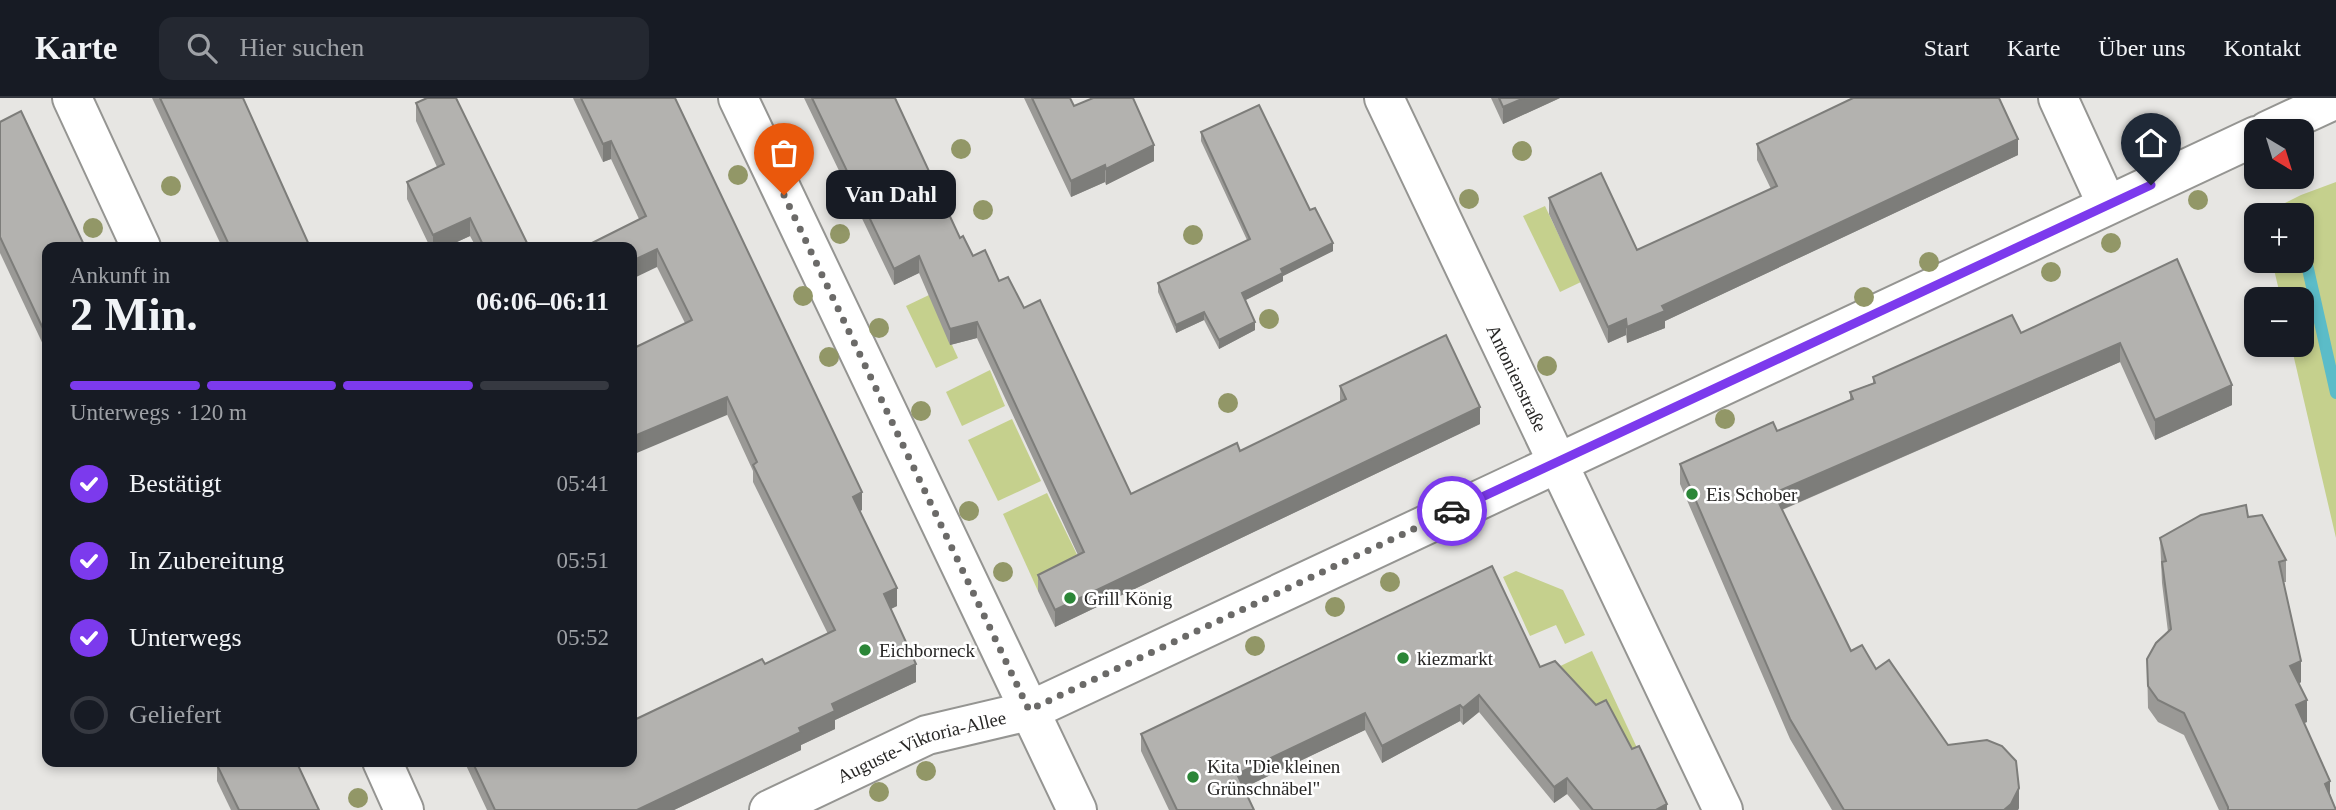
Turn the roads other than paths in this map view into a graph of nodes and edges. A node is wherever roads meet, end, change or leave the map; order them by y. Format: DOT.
graph roads {
  1 [pos="72,98"];
  2 [pos="738,98"];
  3 [pos="1384,98"];
  4 [pos="2058,98"];
  5 [pos="2336,99"];
  6 [pos="2293,119"];
  7 [pos="2244,142"];
  8 [pos="2107,205"];
  9 [pos="139,242"];
  10 [pos="1556,462"];
  11 [pos="1029,710"];
  12 [pos="385,767"];
  13 [pos="404,810"];
  14 [pos="769,810"];
  15 [pos="1077,810"];
  16 [pos="1723,810"];
  1 -- 9 [label="street"];
  2 -- 11 [label="street"];
  3 -- 10 [label="street, Antonienstraße"];
  4 -- 8 [label="street"];
  5 -- 6 [label="street"];
  7 -- 8 [label="street, Auguste-Viktoria-Allee"];
  8 -- 10 [label="street, Auguste-Viktoria-Allee"];
  10 -- 11 [label="street, Auguste-Viktoria-Allee"];
  10 -- 16 [label="street, Antonienstraße"];
  11 -- 14 [label="street, Auguste-Viktoria-Allee"];
  11 -- 15 [label="street"];
  12 -- 13 [label="street"];
}
